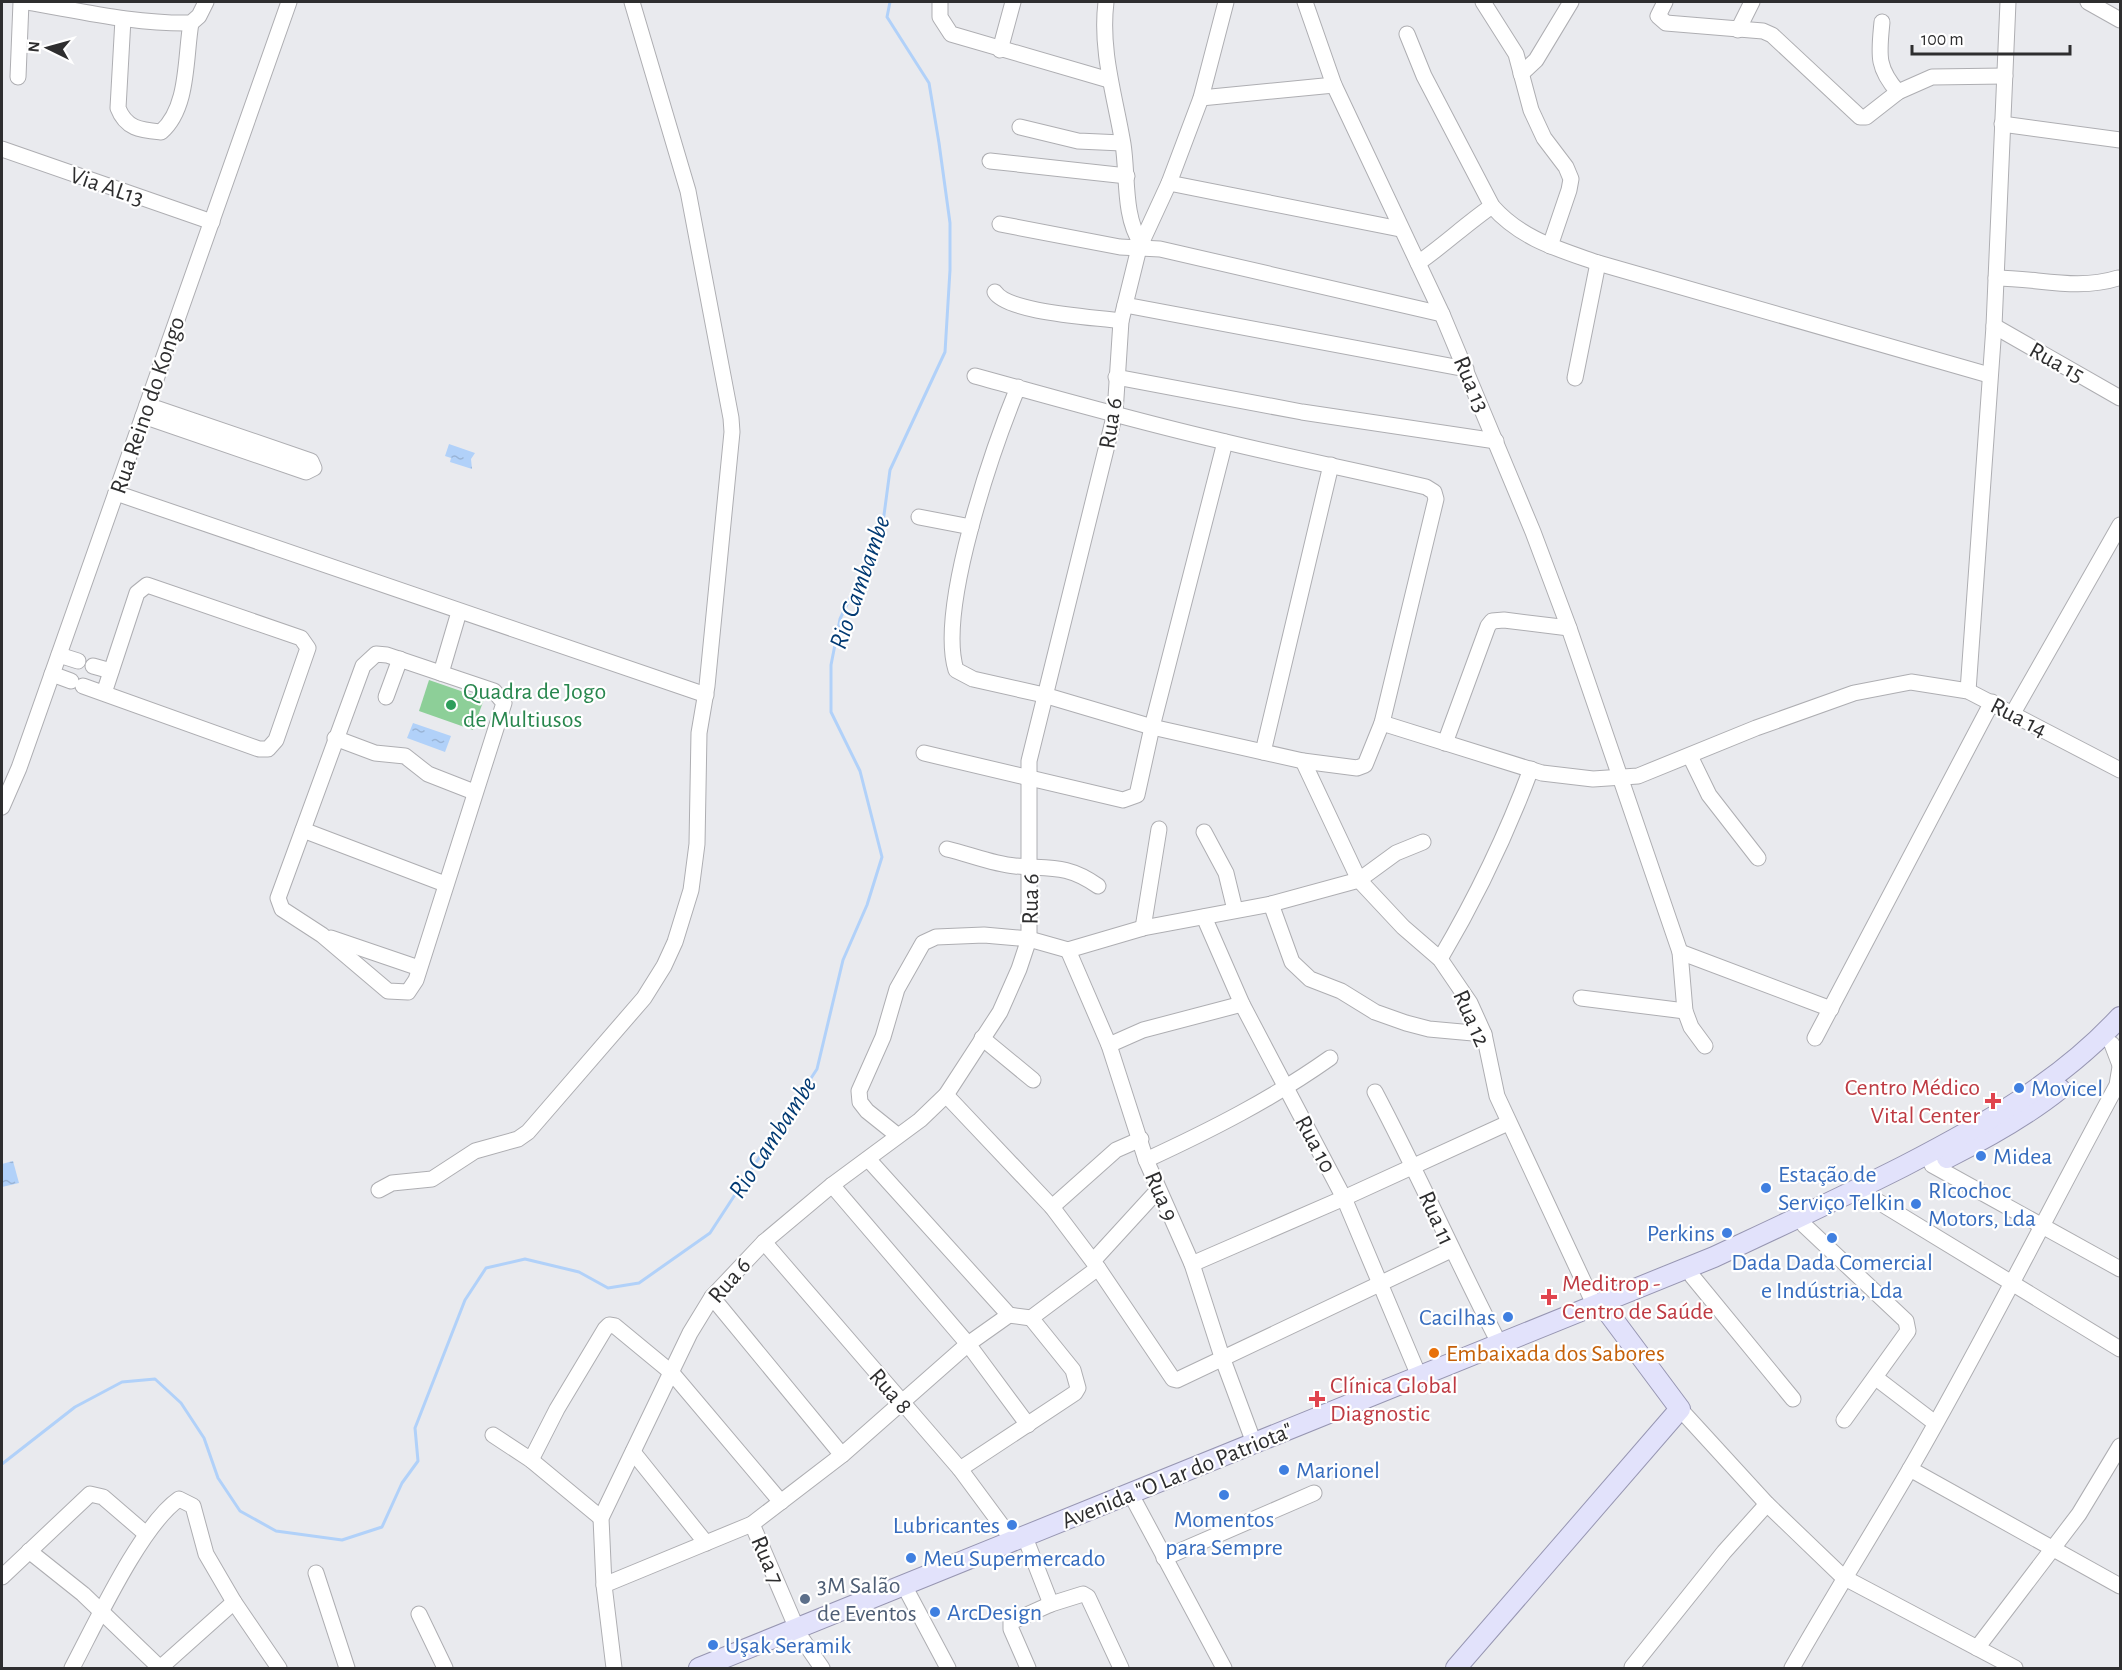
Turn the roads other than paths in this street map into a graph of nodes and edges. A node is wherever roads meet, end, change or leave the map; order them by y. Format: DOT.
graph roads {
  1 [pos="21,2"];
  2 [pos="27,2"];
  3 [pos="206,2"];
  4 [pos="289,2"];
  5 [pos="632,2"];
  6 [pos="940,2"];
  7 [pos="1013,2"];
  8 [pos="1106,2"];
  9 [pos="1226,2"];
  10 [pos="1305,2"];
  11 [pos="1483,2"];
  12 [pos="1571,2"];
  13 [pos="1665,2"];
  14 [pos="1752,2"];
  15 [pos="2008,2"];
  16 [pos="2088,2"];
  17 [pos="66,5"];
  18 [pos="123,19"];
  19 [pos="2121,20"];
  20 [pos="1882,22"];
  21 [pos="191,23"];
  22 [pos="1738,30"];
  23 [pos="1407,34"];
  24 [pos="1000,50"];
  25 [pos="1521,74"];
  26 [pos="2005,76"];
  27 [pos="18,77"];
  28 [pos="1109,80"];
  29 [pos="1334,85"];
  30 [pos="1898,92"];
  31 [pos="1201,98"];
  32 [pos="2002,124"];
  33 [pos="1020,127"];
  34 [pos="2121,140"];
  35 [pos="1122,143"];
  36 [pos="2,149"];
  37 [pos="990,161"];
  38 [pos="1127,176"];
  39 [pos="1169,183"];
  40 [pos="1492,206"];
  41 [pos="212,222"];
  42 [pos="1000,224"];
  43 [pos="1400,229"];
  44 [pos="1140,246"];
  45 [pos="1550,246"];
  46 [pos="1418,263"];
  47 [pos="1598,263"];
  48 [pos="1996,278"];
  49 [pos="2118,278"];
  50 [pos="995,292"];
  51 [pos="1125,305"];
  52 [pos="1442,314"];
  53 [pos="1121,321"];
  54 [pos="1994,326"];
  55 [pos="1466,369"];
  56 [pos="1989,375"];
  57 [pos="975,376"];
  58 [pos="1116,376"];
  59 [pos="1575,378"];
  60 [pos="1018,387"];
  61 [pos="2121,398"];
  62 [pos="145,410"];
  63 [pos="1116,413"];
  64 [pos="1496,441"];
  65 [pos="1225,442"];
  66 [pos="1330,465"];
  67 [pos="116,494"];
  68 [pos="919,517"];
  69 [pos="2121,525"];
  70 [pos="971,527"];
  71 [pos="459,612"];
  72 [pos="1569,628"];
  73 [pos="59,655"];
  74 [pos="400,659"];
  75 [pos="111,671"];
  76 [pos="441,673"];
  77 [pos="52,674"];
  78 [pos="1968,691"];
  79 [pos="104,693"];
  80 [pos="706,695"];
  81 [pos="1044,695"];
  82 [pos="386,697"];
  83 [pos="1992,702"];
  84 [pos="2013,713"];
  85 [pos="1382,723"];
  86 [pos="1152,727"];
  87 [pos="335,738"];
  88 [pos="1445,743"];
  89 [pos="1263,752"];
  90 [pos="924,753"];
  91 [pos="1690,756"];
  92 [pos="1303,761"];
  93 [pos="1531,769"];
  94 [pos="2121,770"];
  95 [pos="1618,776"];
  96 [pos="1029,779"];
  97 [pos="474,792"];
  98 [pos="2,807"];
  99 [pos="1159,829"];
  100 [pos="303,830"];
  101 [pos="1204,832"];
  102 [pos="1423,842"];
  103 [pos="947,849"];
  104 [pos="1758,858"];
  105 [pos="1030,865"];
  106 [pos="1359,880"];
  107 [pos="445,884"];
  108 [pos="1098,886"];
  109 [pos="1270,904"];
  110 [pos="1235,910"];
  111 [pos="1204,917"];
  112 [pos="1143,928"];
  113 [pos="322,935"];
  114 [pos="1029,939"];
  115 [pos="1068,950"];
  116 [pos="1680,952"];
  117 [pos="1440,959"];
  118 [pos="419,968"];
  119 [pos="1581,998"];
  120 [pos="1242,1004"];
  121 [pos="1831,1009"];
  122 [pos="1685,1011"];
  123 [pos="2121,1017"];
  124 [pos="1484,1034"];
  125 [pos="982,1038"];
  126 [pos="1815,1038"];
  127 [pos="2116,1040"];
  128 [pos="1109,1045"];
  129 [pos="1705,1046"];
  130 [pos="1330,1058"];
  131 [pos="2121,1066"];
  132 [pos="1033,1080"];
  133 [pos="1286,1089"];
  134 [pos="1375,1092"];
  135 [pos="946,1095"];
  136 [pos="1508,1123"];
  137 [pos="897,1136"];
  138 [pos="1141,1139"];
  139 [pos="868,1159"];
  140 [pos="1146,1160"];
  141 [pos="1932,1165"];
  142 [pos="1414,1167"];
  143 [pos="832,1185"];
  144 [pos="379,1190"];
  145 [pos="1158,1190"];
  146 [pos="1869,1196"];
  147 [pos="1344,1198"];
  148 [pos="1052,1207"];
  149 [pos="1804,1225"];
  150 [pos="2040,1227"];
  151 [pos="764,1242"];
  152 [pos="1451,1250"];
  153 [pos="1192,1263"];
  154 [pos="1095,1265"];
  155 [pos="2121,1269"];
  156 [pos="1692,1276"];
  157 [pos="2012,1283"];
  158 [pos="1379,1284"];
  159 [pos="712,1297"];
  160 [pos="1600,1308"];
  161 [pos="1009,1316"];
  162 [pos="1031,1318"];
  163 [pos="1499,1343"];
  164 [pos="968,1344"];
  165 [pos="2121,1349"];
  166 [pos="1222,1357"];
  167 [pos="672,1373"];
  168 [pos="1419,1376"];
  169 [pos="1876,1377"];
  170 [pos="1793,1399"];
  171 [pos="902,1404"];
  172 [pos="1680,1409"];
  173 [pos="1844,1420"];
  174 [pos="1935,1423"];
  175 [pos="1028,1425"];
  176 [pos="493,1435"];
  177 [pos="1254,1443"];
  178 [pos="2121,1446"];
  179 [pos="633,1452"];
  180 [pos="842,1455"];
  181 [pos="531,1460"];
  182 [pos="960,1469"];
  183 [pos="1910,1469"];
  184 [pos="1314,1493"];
  185 [pos="781,1502"];
  186 [pos="1135,1502"];
  187 [pos="1767,1503"];
  188 [pos="601,1518"];
  189 [pos="752,1524"];
  190 [pos="146,1534"];
  191 [pos="706,1543"];
  192 [pos="1021,1543"];
  193 [pos="2053,1547"];
  194 [pos="29,1551"];
  195 [pos="1164,1558"];
  196 [pos="316,1573"];
  197 [pos="2,1577"];
  198 [pos="1843,1577"];
  199 [pos="604,1585"];
  200 [pos="2121,1586"];
  201 [pos="908,1593"];
  202 [pos="234,1602"];
  203 [pos="1051,1604"];
  204 [pos="102,1613"];
  205 [pos="419,1614"];
  206 [pos="799,1633"];
  207 [pos="1977,1648"];
  208 [pos="1632,1667"];
  209 [pos="72,1668"];
  210 [pos="279,1668"];
  211 [pos="347,1668"];
  212 [pos="445,1668"];
  213 [pos="614,1668"];
  214 [pos="699,1668"];
  215 [pos="721,1668"];
  216 [pos="822,1668"];
  217 [pos="948,1668"];
  218 [pos="1028,1668"];
  219 [pos="1121,1668"];
  220 [pos="1224,1668"];
  221 [pos="1456,1668"];
  222 [pos="1792,1668"];
  223 [pos="2015,1668"];
  1 -- 27 [label="street"];
  2 -- 17 [label="street"];
  3 -- 21 [label="street"];
  4 -- 41 [label="street, Rua Reino do Kongo"];
  5 -- 80 [label="street"];
  6 -- 24 [label="street"];
  7 -- 24 [label="street"];
  8 -- 28 [label="street"];
  9 -- 31 [label="street, Rua 6"];
  10 -- 29 [label="street, Rua 13"];
  11 -- 25 [label="street"];
  12 -- 25 [label="street"];
  13 -- 22 [label="street"];
  14 -- 22 [label="street"];
  15 -- 26 [label="street"];
  16 -- 19 [label="street"];
  17 -- 18 [label="street"];
  18 -- 21 [label="street"];
  18 -- 21 [label="street"];
  20 -- 30 [label="street"];
  22 -- 30 [label="street"];
  23 -- 40 [label="street"];
  24 -- 28 [label="street"];
  25 -- 45 [label="street"];
  26 -- 30 [label="street"];
  26 -- 32 [label="street"];
  28 -- 35 [label="street"];
  29 -- 31 [label="street"];
  29 -- 43 [label="street, Rua 13"];
  31 -- 39 [label="street, Rua 6"];
  32 -- 34 [label="street"];
  32 -- 48 [label="street"];
  33 -- 35 [label="street"];
  35 -- 38 [label="street"];
  36 -- 41 [label="street, Via AL13"];
  37 -- 38 [label="street"];
  38 -- 44 [label="street"];
  39 -- 43 [label="street"];
  39 -- 44 [label="street, Rua 6"];
  40 -- 45 [label="street"];
  40 -- 46 [label="street"];
  41 -- 62 [label="street, Rua Reino do Kongo"];
  42 -- 44 [label="street"];
  43 -- 46 [label="street, Rua 13"];
  44 -- 51 [label="street, Rua 6"];
  44 -- 52 [label="street"];
  45 -- 47 [label="street"];
  46 -- 52 [label="street, Rua 13"];
  47 -- 56 [label="street"];
  47 -- 59 [label="street"];
  48 -- 49 [label="street"];
  48 -- 54 [label="street"];
  50 -- 53 [label="street"];
  51 -- 53 [label="street, Rua 6"];
  51 -- 55 [label="street"];
  52 -- 55 [label="street, Rua 13"];
  53 -- 58 [label="street, Rua 6"];
  54 -- 56 [label="street"];
  54 -- 61 [label="street, Rua 15"];
  55 -- 64 [label="street, Rua 13"];
  56 -- 78 [label="street"];
  57 -- 60 [label="street"];
  58 -- 63 [label="street, Rua 6"];
  58 -- 64 [label="street"];
  60 -- 63 [label="street"];
  60 -- 70 [label="street"];
  62 -- 62 [label="street"];
  62 -- 67 [label="street, Rua Reino do Kongo"];
  63 -- 65 [label="street"];
  63 -- 81 [label="street, Rua 6"];
  64 -- 72 [label="street, Rua 13"];
  65 -- 66 [label="street"];
  65 -- 86 [label="street"];
  66 -- 85 [label="street"];
  66 -- 89 [label="street"];
  67 -- 71 [label="street"];
  67 -- 73 [label="street, Rua Reino do Kongo"];
  68 -- 70 [label="street"];
  69 -- 84 [label="street"];
  70 -- 81 [label="street"];
  71 -- 76 [label="street"];
  71 -- 80 [label="street"];
  72 -- 88 [label="street"];
  72 -- 95 [label="street, Rua 13"];
  73 -- 75 [label="street"];
  73 -- 77 [label="street, Rua Reino do Kongo"];
  74 -- 76 [label="street"];
  74 -- 82 [label="street"];
  74 -- 87 [label="street"];
  75 -- 79 [label="street"];
  75 -- 79 [label="street"];
  76 -- 97 [label="street"];
  77 -- 79 [label="street"];
  77 -- 98 [label="street, Rua Reino do Kongo"];
  78 -- 83 [label="street, Rua 14"];
  78 -- 91 [label="street, Rua 14"];
  80 -- 144 [label="street"];
  81 -- 86 [label="street"];
  81 -- 96 [label="street, Rua 6"];
  83 -- 84 [label="street, Rua 14"];
  83 -- 121 [label="street"];
  84 -- 94 [label="street, Rua 14"];
  85 -- 88 [label="street, Rua 14"];
  85 -- 92 [label="street"];
  86 -- 89 [label="street"];
  86 -- 96 [label="street"];
  87 -- 97 [label="street"];
  87 -- 100 [label="street"];
  88 -- 93 [label="street, Rua 14"];
  89 -- 92 [label="street"];
  90 -- 96 [label="street"];
  91 -- 95 [label="street, Rua 14"];
  91 -- 104 [label="street"];
  92 -- 106 [label="street, Rua 12"];
  93 -- 95 [label="street, Rua 14"];
  93 -- 117 [label="street"];
  95 -- 116 [label="street, Rua 13"];
  96 -- 105 [label="street, Rua 6"];
  97 -- 107 [label="street"];
  99 -- 112 [label="street"];
  100 -- 107 [label="street"];
  100 -- 113 [label="street"];
  101 -- 110 [label="street"];
  102 -- 106 [label="street"];
  103 -- 105 [label="street"];
  105 -- 108 [label="street"];
  105 -- 114 [label="street, Rua 6"];
  106 -- 109 [label="street"];
  106 -- 117 [label="street, Rua 12"];
  107 -- 118 [label="street"];
  109 -- 110 [label="street"];
  109 -- 124 [label="street"];
  110 -- 111 [label="street"];
  111 -- 112 [label="street"];
  111 -- 120 [label="street, Rua 10"];
  112 -- 115 [label="street"];
  113 -- 118 [label="street"];
  113 -- 118 [label="street"];
  114 -- 115 [label="street"];
  114 -- 125 [label="street, Rua 6"];
  114 -- 137 [label="street"];
  115 -- 128 [label="street, Rua 9"];
  116 -- 121 [label="street"];
  116 -- 122 [label="street, Rua 13"];
  117 -- 124 [label="street, Rua 12"];
  119 -- 122 [label="street"];
  120 -- 128 [label="street"];
  120 -- 133 [label="street, Rua 10"];
  121 -- 126 [label="street"];
  122 -- 129 [label="street"];
  123 -- 160 [label="main road, Avenida \"O Lar do Patriota\""];
  124 -- 136 [label="street, Rua 12"];
  125 -- 132 [label="street"];
  125 -- 135 [label="street, Rua 6"];
  127 -- 131 [label="street"];
  127 -- 141 [label="main road, Avenida \"O Lar do Patriota\""];
  128 -- 138 [label="street, Rua 9"];
  130 -- 133 [label="street"];
  131 -- 150 [label="street"];
  133 -- 140 [label="street"];
  133 -- 147 [label="street, Rua 10"];
  134 -- 142 [label="street, Rua 11"];
  135 -- 137 [label="street, Rua 6"];
  135 -- 148 [label="street"];
  136 -- 142 [label="street"];
  136 -- 160 [label="street, Rua 12"];
  137 -- 139 [label="street, Rua 6"];
  138 -- 140 [label="street, Rua 9"];
  138 -- 148 [label="street"];
  139 -- 143 [label="street, Rua 6"];
  139 -- 161 [label="street"];
  140 -- 145 [label="street, Rua 9"];
  141 -- 146 [label="main road, Avenida \"O Lar do Patriota\""];
  141 -- 150 [label="street"];
  142 -- 147 [label="street"];
  142 -- 152 [label="street, Rua 11"];
  143 -- 151 [label="street, Rua 6"];
  143 -- 164 [label="street"];
  145 -- 153 [label="street, Rua 9"];
  145 -- 154 [label="street"];
  146 -- 149 [label="main road, Avenida \"O Lar do Patriota\""];
  146 -- 157 [label="street"];
  147 -- 153 [label="street"];
  147 -- 158 [label="street, Rua 10"];
  148 -- 154 [label="street"];
  149 -- 156 [label="main road, Avenida \"O Lar do Patriota\""];
  149 -- 169 [label="street"];
  150 -- 155 [label="street"];
  150 -- 157 [label="street"];
  151 -- 159 [label="street, Rua 6"];
  151 -- 171 [label="street, Rua 8"];
  152 -- 158 [label="street"];
  152 -- 163 [label="street, Rua 11"];
  153 -- 166 [label="street, Rua 9"];
  154 -- 162 [label="street"];
  154 -- 166 [label="street"];
  156 -- 160 [label="main road, Avenida \"O Lar do Patriota\""];
  156 -- 170 [label="street"];
  157 -- 165 [label="street"];
  157 -- 174 [label="street"];
  158 -- 166 [label="street"];
  158 -- 168 [label="street, Rua 10"];
  159 -- 167 [label="street, Rua 6"];
  159 -- 180 [label="street"];
  160 -- 163 [label="main road, Avenida \"O Lar do Patriota\""];
  160 -- 172 [label="main road"];
  160 -- 186 [label="main road, Avenida \"O Lar do Patriota\""];
  161 -- 162 [label="street"];
  161 -- 164 [label="street"];
  162 -- 175 [label="street"];
  163 -- 168 [label="main road, Avenida \"O Lar do Patriota\""];
  164 -- 171 [label="street"];
  164 -- 175 [label="street"];
  166 -- 177 [label="street, Rua 9"];
  167 -- 179 [label="street, Rua 6"];
  167 -- 181 [label="street"];
  167 -- 185 [label="street"];
  168 -- 177 [label="main road, Avenida \"O Lar do Patriota\""];
  169 -- 173 [label="street"];
  169 -- 174 [label="street"];
  171 -- 180 [label="street"];
  171 -- 182 [label="street, Rua 8"];
  172 -- 187 [label="street"];
  172 -- 221 [label="main road"];
  174 -- 183 [label="street"];
  175 -- 182 [label="street"];
  176 -- 181 [label="street"];
  177 -- 192 [label="main road, Avenida \"O Lar do Patriota\""];
  178 -- 193 [label="street"];
  179 -- 188 [label="street, Rua 6"];
  179 -- 191 [label="street"];
  180 -- 185 [label="street"];
  181 -- 188 [label="street"];
  182 -- 192 [label="street, Rua 8"];
  183 -- 193 [label="street"];
  183 -- 198 [label="street"];
  184 -- 195 [label="street"];
  185 -- 189 [label="street"];
  186 -- 192 [label="main road, Avenida \"O Lar do Patriota\""];
  186 -- 195 [label="street"];
  187 -- 198 [label="street"];
  187 -- 208 [label="street"];
  188 -- 199 [label="street, Rua 6"];
  189 -- 191 [label="street"];
  189 -- 206 [label="street, Rua 7"];
  190 -- 194 [label="street"];
  190 -- 202 [label="street"];
  190 -- 204 [label="street"];
  191 -- 199 [label="street"];
  192 -- 201 [label="main road, Avenida \"O Lar do Patriota\""];
  192 -- 203 [label="street, Rua 8"];
  192 -- 206 [label="main road, Avenida \"O Lar do Patriota\""];
  193 -- 200 [label="street"];
  193 -- 207 [label="street"];
  194 -- 197 [label="street"];
  194 -- 204 [label="street"];
  195 -- 220 [label="street"];
  196 -- 211 [label="street"];
  198 -- 207 [label="street"];
  198 -- 222 [label="street"];
  199 -- 213 [label="street, Rua 6"];
  201 -- 206 [label="main road, Avenida \"O Lar do Patriota\""];
  201 -- 217 [label="street"];
  202 -- 204 [label="street"];
  202 -- 210 [label="street"];
  203 -- 218 [label="street"];
  203 -- 219 [label="street"];
  204 -- 209 [label="street"];
  205 -- 212 [label="street"];
  206 -- 214 [label="main road, Avenida \"O Lar do Patriota\""];
  206 -- 215 [label="main road, Avenida \"O Lar do Patriota\""];
  206 -- 216 [label="street, Rua 7"];
  207 -- 223 [label="street"];
}
